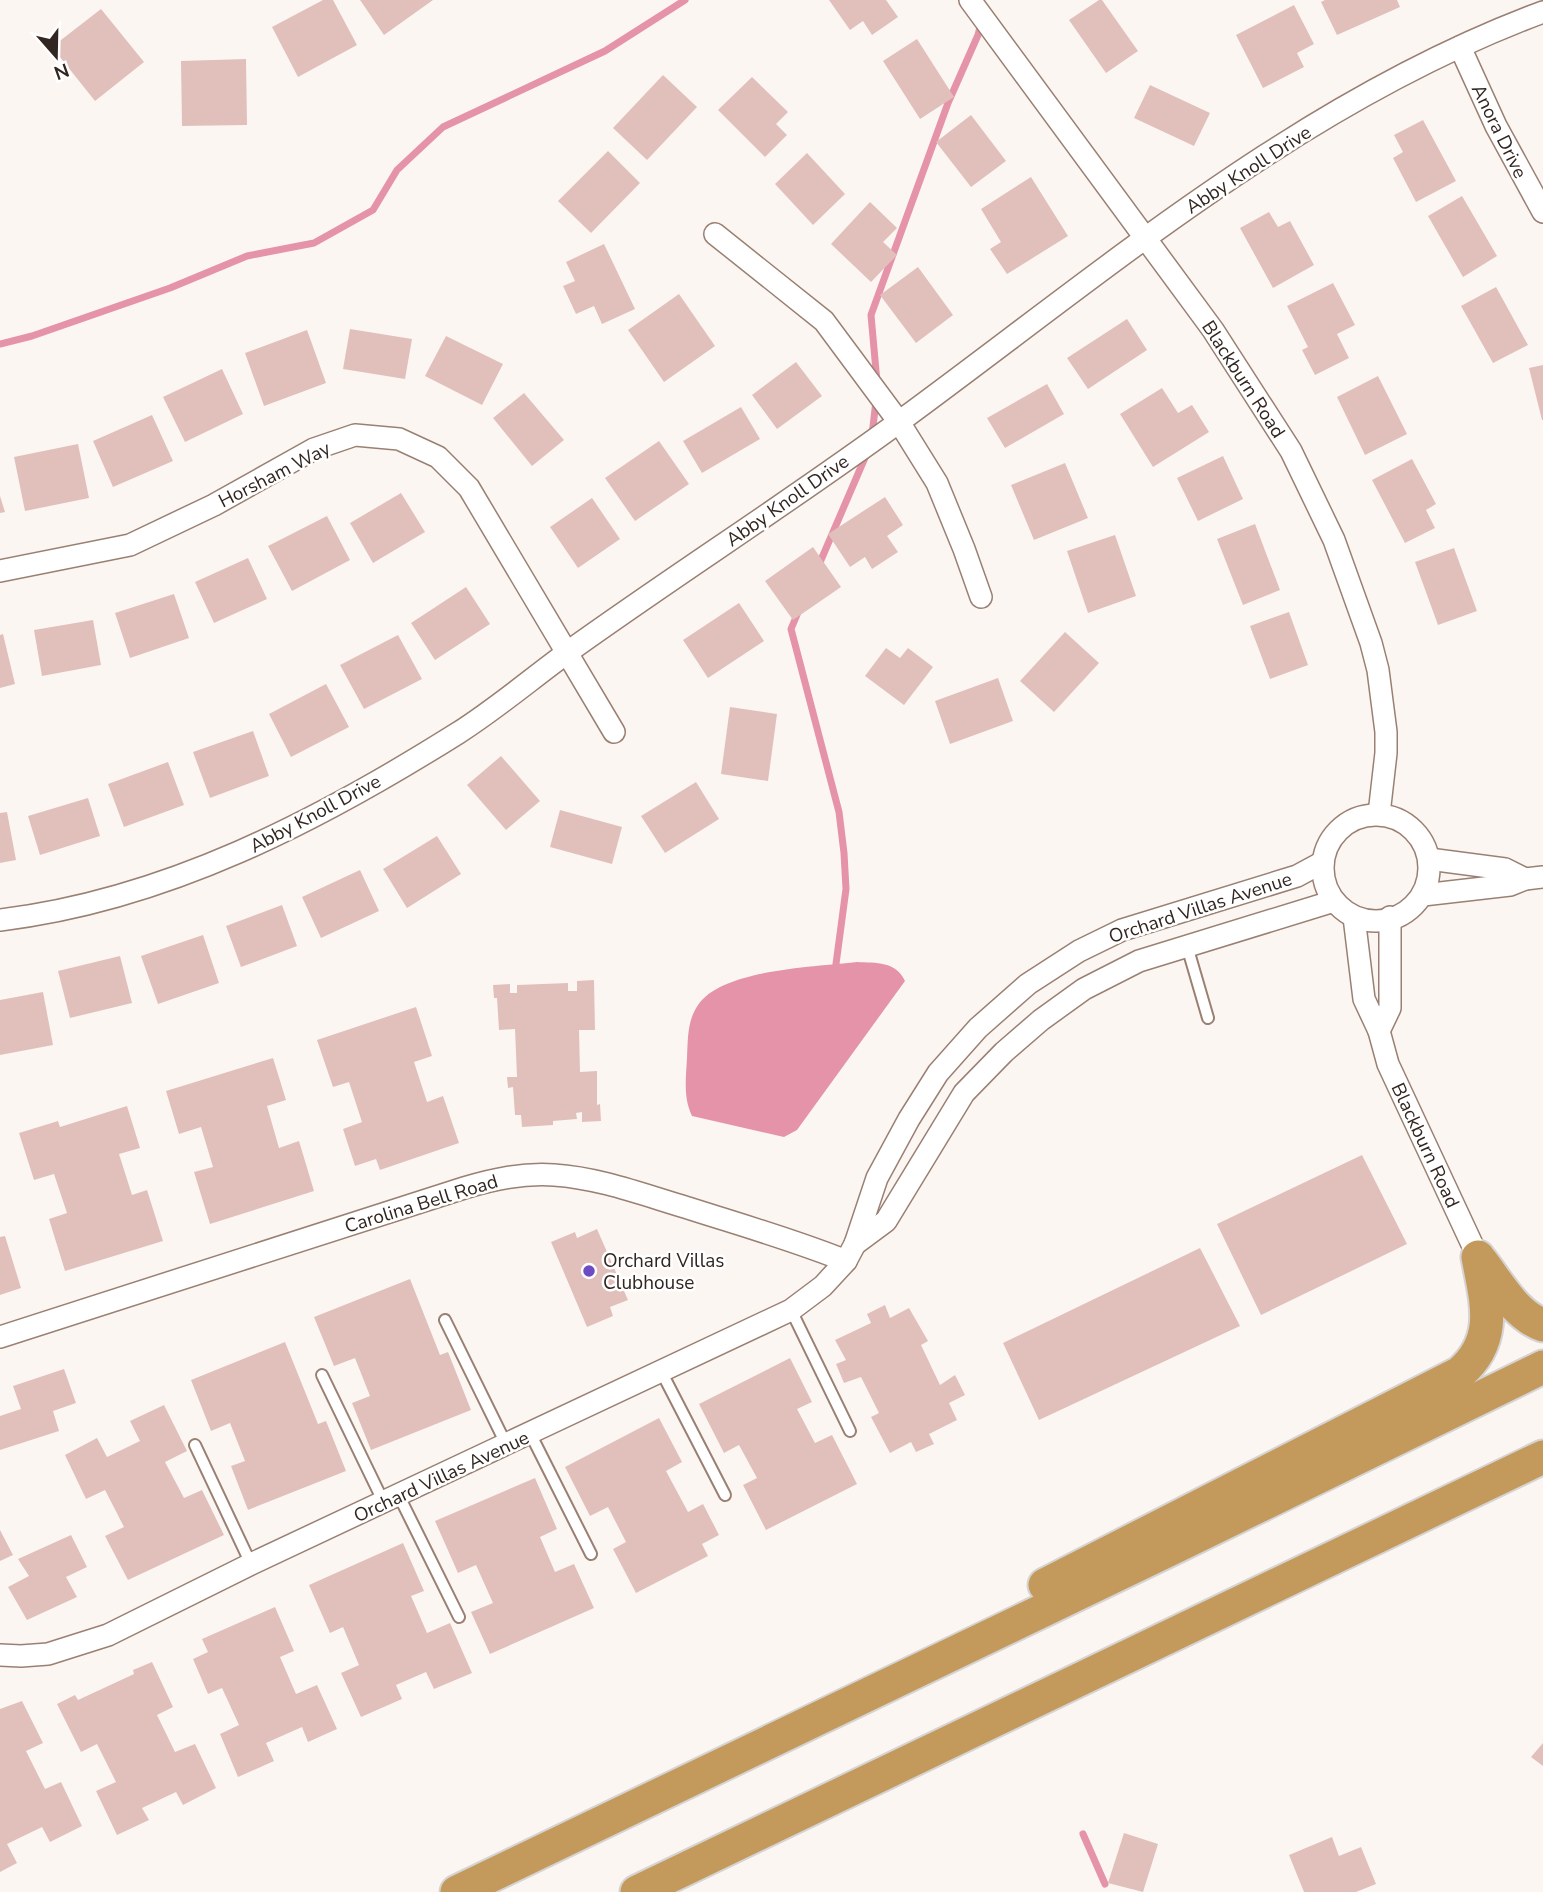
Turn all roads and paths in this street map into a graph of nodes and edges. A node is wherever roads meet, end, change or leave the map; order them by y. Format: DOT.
graph roads {
  1 [pos="970,0"];
  2 [pos="1543,12"];
  3 [pos="1460,47"];
  4 [pos="1543,212"];
  5 [pos="715,234"];
  6 [pos="1145,238"];
  7 [pos="899,422"];
  8 [pos="0,571"];
  9 [pos="981,597"];
  10 [pos="568,652"];
  11 [pos="614,732"];
  12 [pos="1379,814"];
  13 [pos="1429,859"];
  14 [pos="1323,862"];
  15 [pos="1534,878"];
  16 [pos="1423,895"];
  17 [pos="1334,901"];
  18 [pos="1354,917"];
  19 [pos="1390,917"];
  20 [pos="0,920"];
  21 [pos="1187,946"];
  22 [pos="1208,1018"];
  23 [pos="978,1028"];
  24 [pos="1379,1031"];
  25 [pos="1004,1052"];
  26 [pos="850,1253"];
  27 [pos="1478,1256"];
  28 [pos="791,1310"];
  29 [pos="446,1320"];
  30 [pos="1543,1325"];
  31 [pos="0,1337"];
  32 [pos="1543,1367"];
  33 [pos="661,1371"];
  34 [pos="322,1375"];
  35 [pos="850,1431"];
  36 [pos="530,1433"];
  37 [pos="506,1444"];
  38 [pos="195,1445"];
  39 [pos="1543,1457"];
  40 [pos="724,1494"];
  41 [pos="392,1500"];
  42 [pos="591,1554"];
  43 [pos="251,1564"];
  44 [pos="459,1617"];
  45 [pos="0,1655"];
  46 [pos="736,1758"];
  47 [pos="457,1892"];
  48 [pos="637,1892"];
  1 -- 6 [label="street, Blackburn Road"];
  2 -- 3 [label="street, Abby Knoll Drive"];
  3 -- 4 [label="street, Anora Drive"];
  3 -- 6 [label="street, Abby Knoll Drive"];
  5 -- 7 [label="street"];
  6 -- 7 [label="street, Abby Knoll Drive"];
  6 -- 12 [label="street, Blackburn Road"];
  7 -- 9 [label="street"];
  7 -- 10 [label="street, Abby Knoll Drive"];
  8 -- 10 [label="street, Horsham Way"];
  10 -- 11 [label="street, Horsham Way"];
  10 -- 20 [label="street, Abby Knoll Drive"];
  12 -- 13 [label="street"];
  12 -- 14 [label="street"];
  13 -- 15 [label="street"];
  13 -- 16 [label="street"];
  14 -- 17 [label="street"];
  14 -- 23 [label="street, Orchard Villas Avenue"];
  15 -- 16 [label="street"];
  16 -- 19 [label="street"];
  17 -- 18 [label="street"];
  17 -- 21 [label="street, Orchard Villas Avenue"];
  18 -- 19 [label="street"];
  18 -- 24 [label="street, Blackburn Road"];
  19 -- 24 [label="street"];
  21 -- 22 [label="lane"];
  21 -- 25 [label="street, Orchard Villas Avenue"];
  23 -- 25 [label="street"];
  23 -- 26 [label="street, Orchard Villas Avenue"];
  24 -- 27 [label="street, Blackburn Road"];
  25 -- 26 [label="street, Orchard Villas Avenue"];
  26 -- 28 [label="street, Orchard Villas Avenue"];
  26 -- 31 [label="street, Carolina Bell Road"];
  27 -- 30 [label="highway"];
  27 -- 46 [label="highway"];
  28 -- 33 [label="street, Orchard Villas Avenue"];
  28 -- 35 [label="lane"];
  29 -- 37 [label="lane"];
  32 -- 46 [label="highway"];
  33 -- 36 [label="street, Orchard Villas Avenue"];
  33 -- 40 [label="lane"];
  34 -- 41 [label="lane"];
  36 -- 37 [label="street, Orchard Villas Avenue"];
  36 -- 42 [label="lane"];
  37 -- 41 [label="street, Orchard Villas Avenue"];
  38 -- 43 [label="lane"];
  39 -- 48 [label="highway"];
  41 -- 43 [label="street, Orchard Villas Avenue"];
  41 -- 44 [label="lane"];
  43 -- 45 [label="street, Orchard Villas Avenue"];
  46 -- 47 [label="highway"];
}
